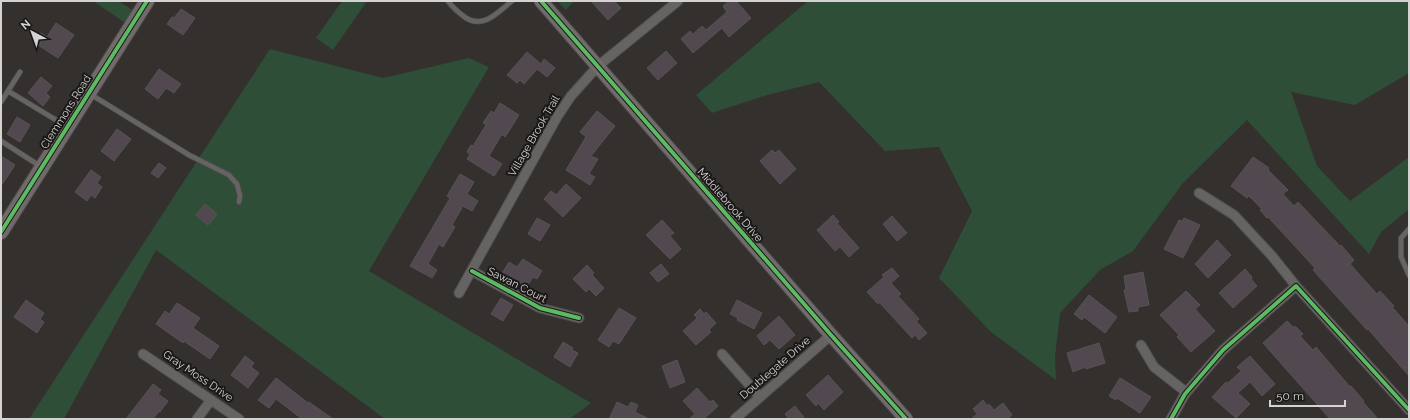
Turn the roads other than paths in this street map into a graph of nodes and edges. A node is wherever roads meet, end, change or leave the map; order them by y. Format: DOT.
graph roads {
  1 [pos="147,1"];
  2 [pos="448,1"];
  3 [pos="512,1"];
  4 [pos="541,1"];
  5 [pos="678,1"];
  6 [pos="598,66"];
  7 [pos="20,72"];
  8 [pos="8,91"];
  9 [pos="88,94"];
  10 [pos="1,102"];
  11 [pos="67,127"];
  12 [pos="1,141"];
  13 [pos="42,167"];
  14 [pos="1199,193"];
  15 [pos="239,202"];
  16 [pos="1409,229"];
  17 [pos="1,232"];
  18 [pos="472,271"];
  19 [pos="1409,274"];
  20 [pos="1296,286"];
  21 [pos="459,293"];
  22 [pos="579,318"];
  23 [pos="831,335"];
  24 [pos="1141,345"];
  25 [pos="143,354"];
  26 [pos="722,354"];
  27 [pos="1186,392"];
  28 [pos="760,397"];
  29 [pos="211,400"];
  30 [pos="1409,410"];
  31 [pos="198,419"];
  32 [pos="239,419"];
  33 [pos="735,419"];
  34 [pos="906,419"];
  35 [pos="1171,419"];
  1 -- 9 [label="main road, Clemmons Road"];
  2 -- 3 [label="lane"];
  4 -- 6 [label="street, Middlebrook Drive"];
  5 -- 6 [label="street, Village Brook Trail"];
  6 -- 18 [label="street, Village Brook Trail"];
  6 -- 23 [label="street, Middlebrook Drive"];
  7 -- 8 [label="lane"];
  8 -- 10 [label="lane"];
  8 -- 11 [label="lane"];
  9 -- 11 [label="main road, Clemmons Road"];
  9 -- 15 [label="lane"];
  11 -- 13 [label="main road, Clemmons Road"];
  12 -- 13 [label="lane"];
  13 -- 17 [label="main road, Clemmons Road"];
  14 -- 20 [label="street"];
  16 -- 19 [label="lane"];
  18 -- 21 [label="street, Village Brook Trail"];
  18 -- 22 [label="street, Sawan Court"];
  20 -- 27 [label="street"];
  20 -- 30 [label="street"];
  23 -- 28 [label="street, Doublegate Drive"];
  23 -- 34 [label="street, Middlebrook Drive"];
  24 -- 27 [label="street"];
  25 -- 29 [label="street, Gray Moss Drive"];
  26 -- 28 [label="street"];
  27 -- 35 [label="street"];
  28 -- 33 [label="street, Doublegate Drive"];
  29 -- 31 [label="street"];
  29 -- 32 [label="street, Gray Moss Drive"];
}
